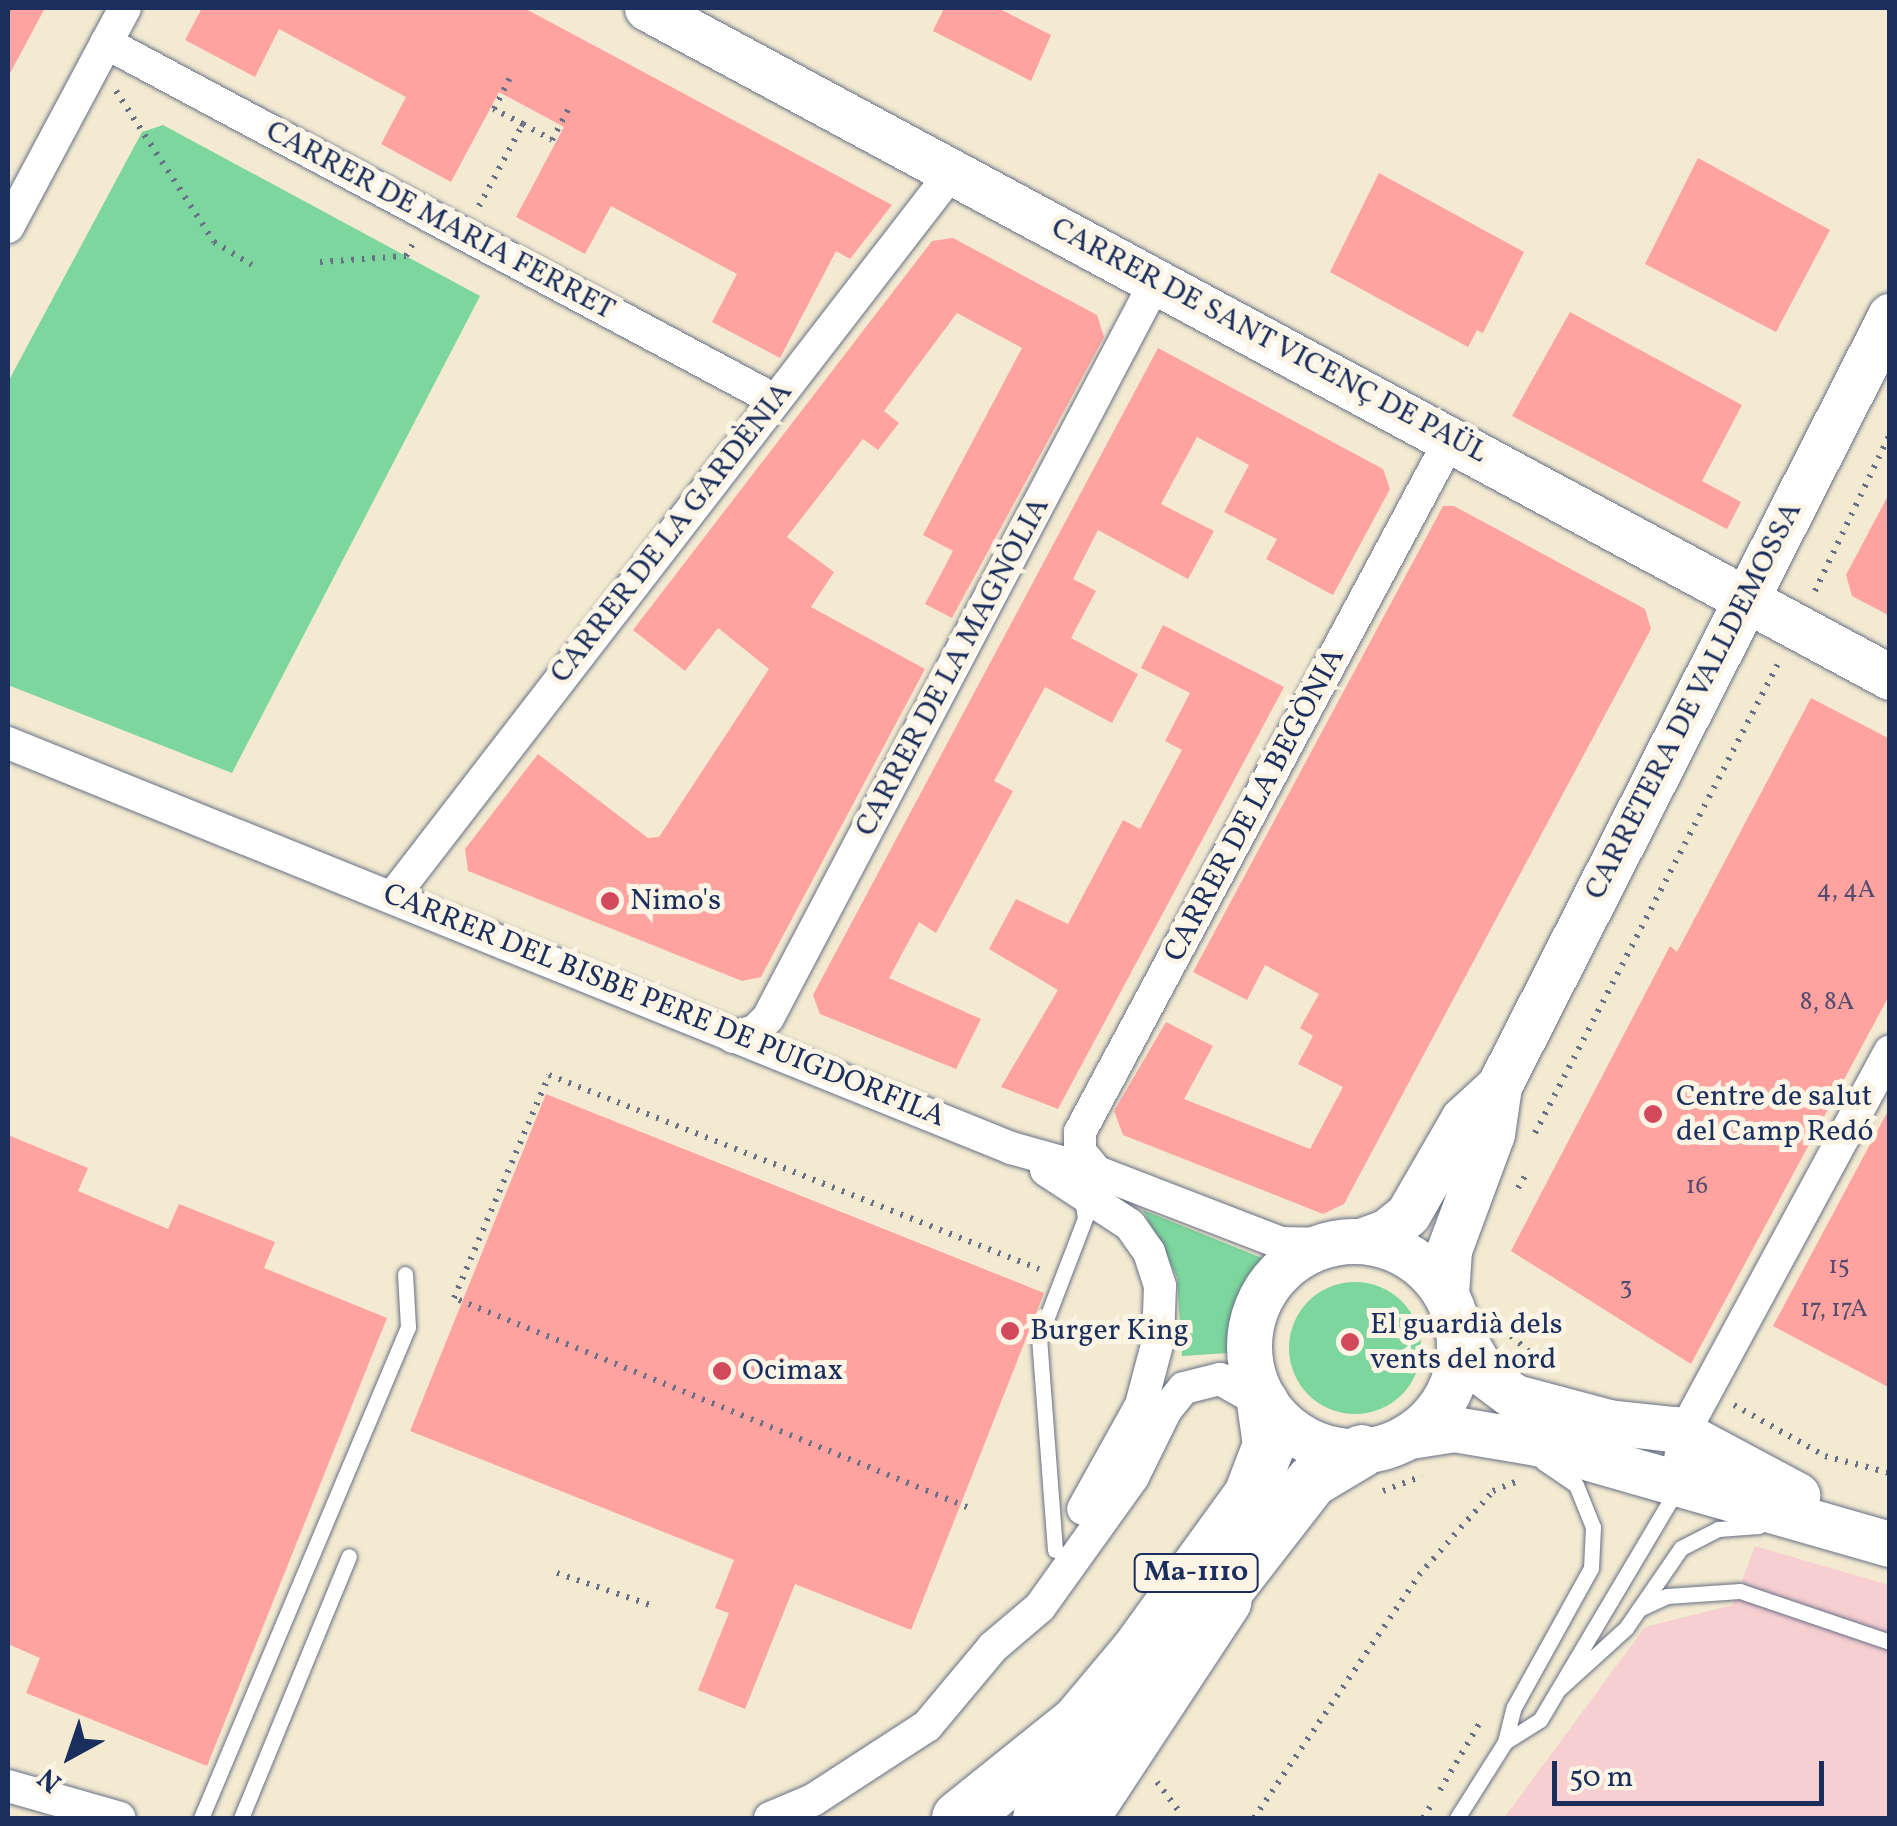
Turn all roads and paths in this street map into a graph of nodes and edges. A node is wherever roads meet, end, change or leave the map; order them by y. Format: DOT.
graph roads {
  1 [pos="125,8"];
  2 [pos="646,8"];
  3 [pos="106,43"];
  4 [pos="511,76"];
  5 [pos="115,90"];
  6 [pos="569,108"];
  7 [pos="523,124"];
  8 [pos="952,172"];
  9 [pos="16,191"];
  10 [pos="428,214"];
  11 [pos="8,227"];
  12 [pos="464,234"];
  13 [pos="320,262"];
  14 [pos="252,265"];
  15 [pos="1157,280"];
  16 [pos="1890,316"];
  17 [pos="774,400"];
  18 [pos="1890,434"];
  19 [pos="1452,438"];
  20 [pos="1749,598"];
  21 [pos="1798,624"];
  22 [pos="1890,677"];
  23 [pos="8,744"];
  24 [pos="394,896"];
  25 [pos="734,1037"];
  26 [pos="1890,1051"];
  27 [pos="1499,1086"];
  28 [pos="1527,1150"];
  29 [pos="1518,1167"];
  30 [pos="1526,1174"];
  31 [pos="1085,1180"];
  32 [pos="1516,1191"];
  33 [pos="1503,1196"];
  34 [pos="1344,1242"];
  35 [pos="405,1274"];
  36 [pos="1062,1278"];
  37 [pos="1468,1316"];
  38 [pos="1536,1378"];
  39 [pos="1264,1403"];
  40 [pos="1684,1434"];
  41 [pos="1497,1461"];
  42 [pos="1395,1466"];
  43 [pos="1677,1487"];
  44 [pos="967,1507"];
  45 [pos="1884,1537"];
  46 [pos="1055,1550"];
  47 [pos="349,1556"];
  48 [pos="557,1574"];
  49 [pos="1224,1600"];
  50 [pos="653,1606"];
  51 [pos="1636,1612"];
  52 [pos="1890,1642"];
  53 [pos="992,1646"];
  54 [pos="1560,1688"];
  55 [pos="1493,1700"];
  56 [pos="1076,1723"];
  57 [pos="1505,1742"];
  58 [pos="1152,1775"];
  59 [pos="8,1786"];
  60 [pos="1180,1813"];
  61 [pos="120,1818"];
  62 [pos="201,1818"];
  63 [pos="241,1818"];
  64 [pos="770,1818"];
  65 [pos="959,1818"];
  66 [pos="995,1818"];
  67 [pos="1039,1818"];
  68 [pos="1080,1818"];
  69 [pos="1254,1818"];
  70 [pos="1424,1818"];
  71 [pos="1457,1818"];
  1 -- 3 [label="street"];
  2 -- 8 [label="street, CARRER DE SANT VICENÇ DE PAÜL"];
  3 -- 9 [label="street"];
  3 -- 10 [label="street, CARRER DE MARIA FERRET"];
  4 -- 7 [label="path"];
  5 -- 14 [label="path"];
  6 -- 7 [label="path"];
  7 -- 12 [label="path"];
  8 -- 15 [label="street, CARRER DE SANT VICENÇ DE PAÜL"];
  8 -- 17 [label="street, CARRER DE LA GARDÈNIA"];
  9 -- 11 [label="street"];
  10 -- 12 [label="street, CARRER DE MARIA FERRET"];
  10 -- 13 [label="path"];
  12 -- 17 [label="street, CARRER DE MARIA FERRET"];
  15 -- 19 [label="street, CARRER DE SANT VICENÇ DE PAÜL"];
  15 -- 25 [label="street, CARRER DE LA MAGNÒLIA"];
  16 -- 20 [label="street, CARRETERA DE VALLDEMOSSA"];
  17 -- 24 [label="street, CARRER DE LA GARDÈNIA"];
  18 -- 21 [label="path"];
  19 -- 20 [label="street, CARRER DE SANT VICENÇ DE PAÜL"];
  19 -- 31 [label="street, CARRER DE LA BEGÒNIA"];
  20 -- 21 [label="street, CARRER DE SANT VICENÇ DE PAÜL"];
  20 -- 27 [label="street, CARRETERA DE VALLDEMOSSA"];
  21 -- 22 [label="street, CARRER DE SANT VICENÇ DE PAÜL"];
  21 -- 28 [label="path"];
  23 -- 24 [label="street, CARRER DEL BISBE PERE DE PUIGDORFILA"];
  24 -- 25 [label="street, CARRER DEL BISBE PERE DE PUIGDORFILA"];
  25 -- 31 [label="street, CARRER DEL BISBE PERE DE PUIGDORFILA"];
  26 -- 40 [label="street"];
  27 -- 34 [label="street, CARRETERA DE VALLDEMOSSA"];
  27 -- 37 [label="street, CARRETERA DE VALLDEMOSSA"];
  29 -- 33 [label="path"];
  30 -- 32 [label="path"];
  31 -- 34 [label="street, CARRER DEL BISBE PERE DE PUIGDORFILA"];
  31 -- 36 [label="lane"];
  31 -- 46 [label="street"];
  34 -- 37 [label="street"];
  34 -- 39 [label="street"];
  35 -- 62 [label="lane"];
  36 -- 44 [label="path"];
  36 -- 46 [label="lane"];
  37 -- 38 [label="path"];
  37 -- 38 [label="street"];
  37 -- 42 [label="street"];
  38 -- 40 [label="street"];
  39 -- 42 [label="street"];
  39 -- 53 [label="street"];
  39 -- 56 [label="main road, Ma-1110"];
  40 -- 43 [label="street"];
  40 -- 45 [label="street"];
  41 -- 42 [label="street"];
  41 -- 43 [label="street"];
  41 -- 57 [label="lane"];
  41 -- 69 [label="path"];
  42 -- 49 [label="main road"];
  43 -- 45 [label="street"];
  43 -- 54 [label="lane"];
  45 -- 51 [label="lane"];
  46 -- 53 [label="street"];
  47 -- 63 [label="lane"];
  48 -- 50 [label="path"];
  49 -- 67 [label="main road"];
  49 -- 68 [label="highway"];
  51 -- 52 [label="lane"];
  51 -- 54 [label="lane"];
  53 -- 64 [label="street"];
  54 -- 57 [label="lane"];
  55 -- 70 [label="path"];
  56 -- 65 [label="highway"];
  56 -- 66 [label="main road, Ma-1110"];
  57 -- 71 [label="lane"];
  58 -- 60 [label="path"];
  59 -- 61 [label="street"];
}
